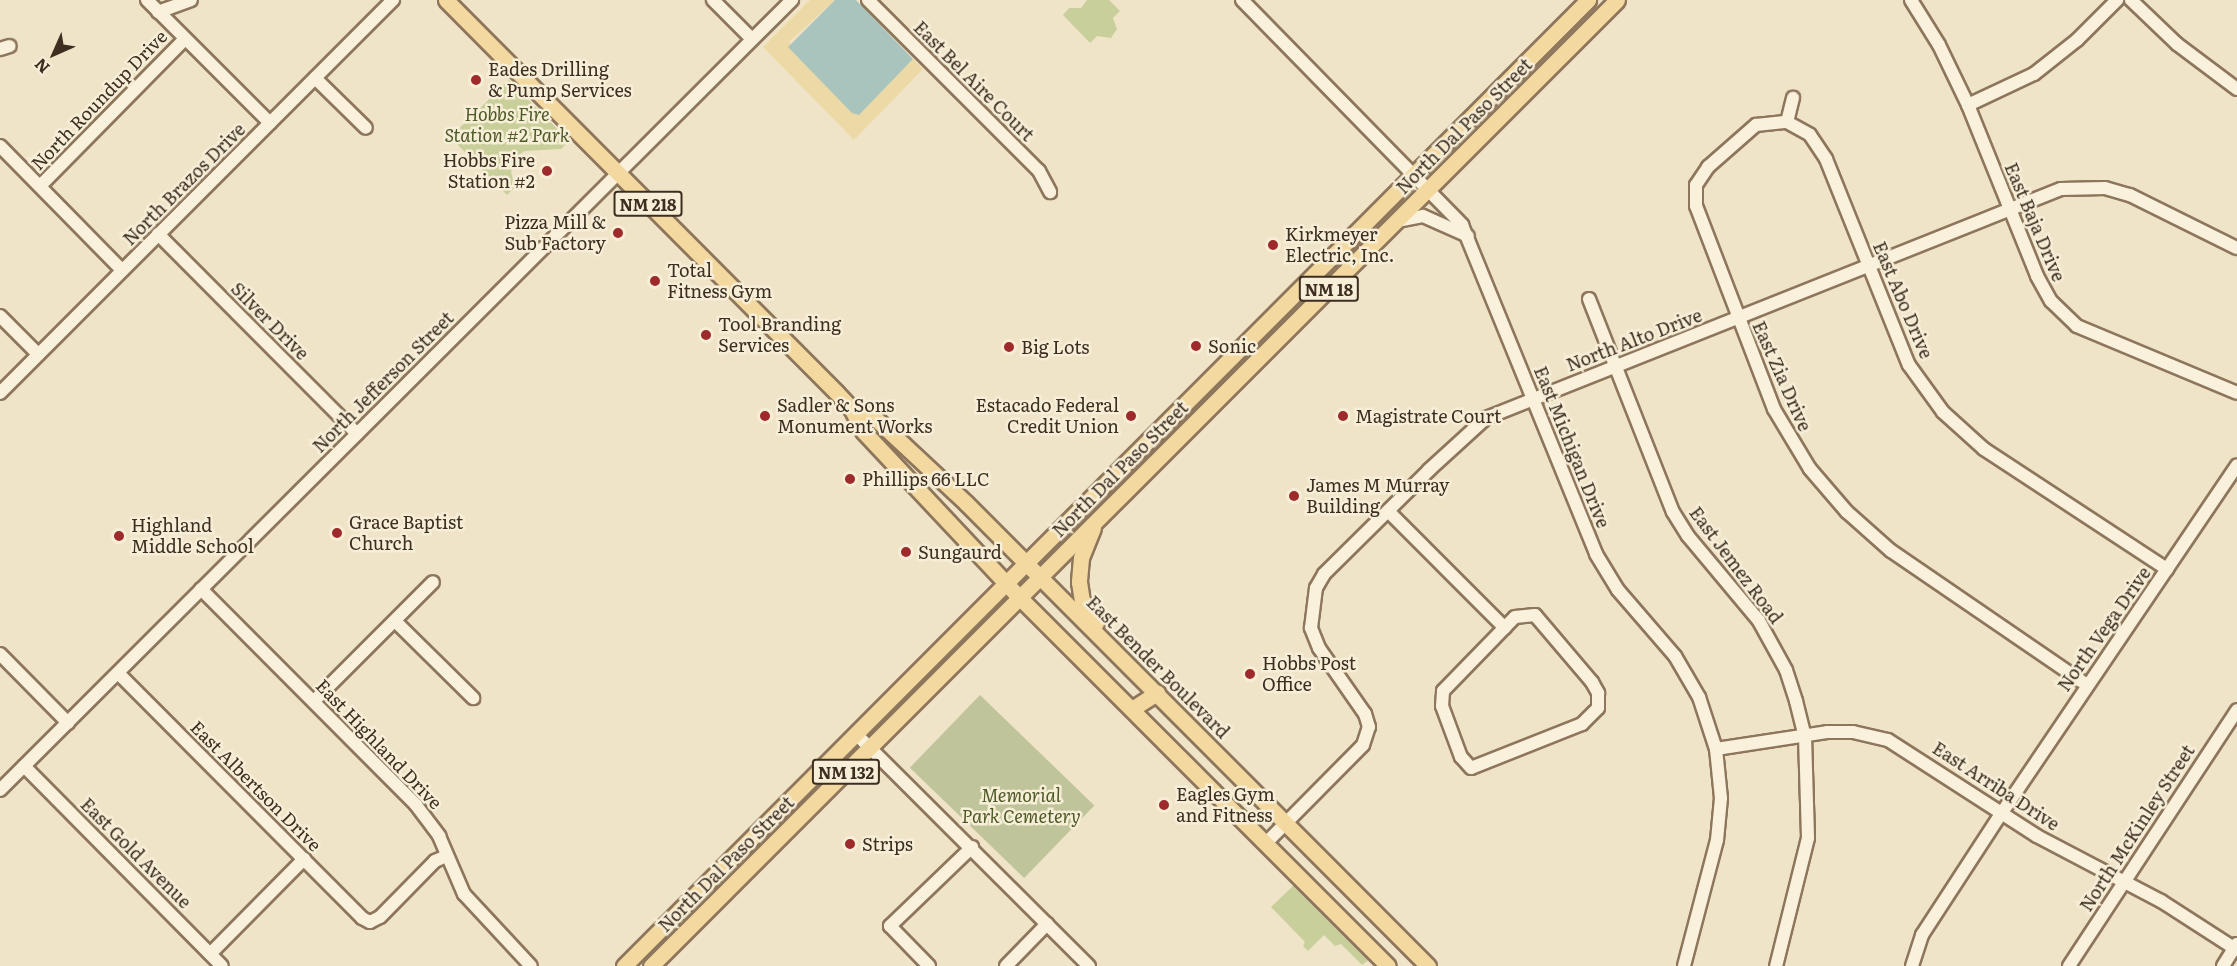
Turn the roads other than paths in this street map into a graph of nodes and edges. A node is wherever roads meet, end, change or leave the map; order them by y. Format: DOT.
graph roads {
  1 [pos="147,0"];
  2 [pos="191,0"];
  3 [pos="393,0"];
  4 [pos="446,0"];
  5 [pos="713,0"];
  6 [pos="792,0"];
  7 [pos="868,0"];
  8 [pos="1242,0"];
  9 [pos="1588,0"];
  10 [pos="1617,0"];
  11 [pos="1911,0"];
  12 [pos="2118,0"];
  13 [pos="2131,0"];
  14 [pos="158,12"];
  15 [pos="184,39"];
  16 [pos="752,39"];
  17 [pos="315,78"];
  18 [pos="2237,89"];
  19 [pos="1793,98"];
  20 [pos="1968,105"];
  21 [pos="270,123"];
  22 [pos="1787,123"];
  23 [pos="366,128"];
  24 [pos="0,146"];
  25 [pos="1415,173"];
  26 [pos="618,174"];
  27 [pos="40,186"];
  28 [pos="1430,188"];
  29 [pos="1050,192"];
  30 [pos="2009,209"];
  31 [pos="1396,221"];
  32 [pos="158,234"];
  33 [pos="1469,236"];
  34 [pos="2237,248"];
  35 [pos="1869,267"];
  36 [pos="122,270"];
  37 [pos="1589,299"];
  38 [pos="0,316"];
  39 [pos="1737,319"];
  40 [pos="38,354"];
  41 [pos="1617,366"];
  42 [pos="0,393"];
  43 [pos="2237,393"];
  44 [pos="1532,397"];
  45 [pos="851,408"];
  46 [pos="357,434"];
  47 [pos="2237,465"];
  48 [pos="1388,511"];
  49 [pos="1095,523"];
  50 [pos="1026,563"];
  51 [pos="2167,569"];
  52 [pos="1040,577"];
  53 [pos="433,582"];
  54 [pos="1006,583"];
  55 [pos="201,589"];
  56 [pos="1020,598"];
  57 [pos="395,621"];
  58 [pos="1506,628"];
  59 [pos="1103,639"];
  60 [pos="0,654"];
  61 [pos="118,673"];
  62 [pos="2087,685"];
  63 [pos="1157,693"];
  64 [pos="473,698"];
  65 [pos="314,701"];
  66 [pos="1132,710"];
  67 [pos="2237,710"];
  68 [pos="68,723"];
  69 [pos="856,734"];
  70 [pos="1805,736"];
  71 [pos="870,748"];
  72 [pos="1716,749"];
  73 [pos="24,766"];
  74 [pos="0,790"];
  75 [pos="2001,814"];
  76 [pos="1286,823"];
  77 [pos="1266,843"];
  78 [pos="972,847"];
  79 [pos="446,856"];
  80 [pos="304,860"];
  81 [pos="2124,881"];
  82 [pos="1047,924"];
  83 [pos="2236,948"];
  84 [pos="210,954"];
  85 [pos="222,966"];
  86 [pos="531,966"];
  87 [pos="624,966"];
  88 [pos="651,966"];
  89 [pos="929,966"];
  90 [pos="1006,966"];
  91 [pos="1089,966"];
  92 [pos="1388,966"];
  93 [pos="1428,966"];
  94 [pos="1684,966"];
  95 [pos="1776,966"];
  96 [pos="1912,966"];
  97 [pos="2068,966"];
  98 [pos="2223,966"];
  1 -- 14 [label="street"];
  2 -- 14 [label="street"];
  3 -- 17 [label="street, North Brazos Drive"];
  4 -- 26 [label="main road, East Bender Boulevard / NM 218"];
  5 -- 16 [label="street"];
  6 -- 16 [label="street, North Jefferson Street"];
  7 -- 29 [label="street, East Bel Aire Court"];
  8 -- 25 [label="street, East Michigan Drive"];
  9 -- 25 [label="main road, North Dal Paso Street / NM 18"];
  10 -- 28 [label="main road, North Dal Paso Street / NM 18"];
  11 -- 20 [label="street, East Baja Drive"];
  12 -- 20 [label="street"];
  13 -- 18 [label="street"];
  14 -- 15 [label="street"];
  15 -- 21 [label="street"];
  15 -- 27 [label="street, North Roundup Drive"];
  16 -- 26 [label="street, North Jefferson Street"];
  17 -- 21 [label="street, North Brazos Drive"];
  17 -- 23 [label="street"];
  19 -- 22 [label="street"];
  20 -- 30 [label="street, East Baja Drive"];
  21 -- 32 [label="street, North Brazos Drive"];
  22 -- 35 [label="street, East Abo Drive"];
  22 -- 39 [label="street, East Zia Drive"];
  24 -- 27 [label="street"];
  25 -- 28 [label="street, East Michigan Drive"];
  25 -- 50 [label="main road, North Dal Paso Street / NM 18"];
  26 -- 45 [label="main road, East Bender Boulevard / NM 218"];
  26 -- 46 [label="street, North Jefferson Street"];
  27 -- 36 [label="street"];
  28 -- 31 [label="main road, North Dal Paso Street / NM 18"];
  28 -- 33 [label="street, East Michigan Drive"];
  30 -- 34 [label="street, North Alto Drive"];
  30 -- 35 [label="street, North Alto Drive"];
  30 -- 43 [label="street, East Baja Drive"];
  31 -- 33 [label="street"];
  31 -- 49 [label="main road, North Dal Paso Street / NM 18"];
  32 -- 36 [label="street, North Brazos Drive"];
  32 -- 46 [label="street, Silver Drive"];
  33 -- 44 [label="street, East Michigan Drive"];
  35 -- 39 [label="street, North Alto Drive"];
  35 -- 51 [label="street, East Abo Drive"];
  36 -- 40 [label="street, North Brazos Drive"];
  37 -- 41 [label="street, East Jemez Road"];
  38 -- 40 [label="street"];
  39 -- 41 [label="street, North Alto Drive"];
  39 -- 62 [label="street, East Zia Drive"];
  40 -- 42 [label="street, North Brazos Drive"];
  41 -- 44 [label="street, North Alto Drive"];
  41 -- 70 [label="street, East Jemez Road"];
  44 -- 48 [label="street, North Alto Drive"];
  44 -- 72 [label="street, East Michigan Drive"];
  45 -- 50 [label="main road, East Bender Boulevard / NM 218"];
  45 -- 54 [label="main road, East Bender Boulevard"];
  46 -- 55 [label="street, North Jefferson Street"];
  47 -- 51 [label="street, North Vega Drive"];
  48 -- 58 [label="street"];
  48 -- 76 [label="street, North Alto Drive"];
  49 -- 52 [label="main road, North Dal Paso Street / NM 18"];
  49 -- 59 [label="main road"];
  50 -- 52 [label="main road, East Bender Boulevard / NM 218"];
  50 -- 54 [label="main road, North Dal Paso Street / NM 132"];
  51 -- 62 [label="street, North Vega Drive"];
  52 -- 56 [label="main road, North Dal Paso Street / NM 132"];
  52 -- 59 [label="main road, East Bender Boulevard"];
  53 -- 57 [label="street"];
  54 -- 56 [label="main road, East Bender Boulevard"];
  54 -- 69 [label="main road, North Dal Paso Street / NM 132"];
  55 -- 61 [label="street, North Jefferson Street"];
  55 -- 65 [label="street, East Highland Drive"];
  56 -- 66 [label="main road, East Bender Boulevard"];
  56 -- 71 [label="main road, North Dal Paso Street / NM 132"];
  57 -- 64 [label="street"];
  57 -- 65 [label="street"];
  58 -- 58 [label="street"];
  59 -- 63 [label="main road, East Bender Boulevard"];
  60 -- 68 [label="street"];
  61 -- 68 [label="street, North Jefferson Street"];
  61 -- 80 [label="street, East Albertson Drive"];
  62 -- 75 [label="street, North Vega Drive"];
  63 -- 66 [label="main road"];
  63 -- 76 [label="main road, East Bender Boulevard"];
  65 -- 79 [label="street, East Highland Drive"];
  66 -- 77 [label="main road, East Bender Boulevard"];
  67 -- 81 [label="street, North McKinley Street"];
  68 -- 73 [label="street, North Jefferson Street"];
  69 -- 71 [label="street"];
  69 -- 87 [label="main road, North Dal Paso Street / NM 132"];
  70 -- 72 [label="street, East Arriba Drive"];
  70 -- 75 [label="street, East Arriba Drive"];
  70 -- 95 [label="street, East Jemez Road"];
  71 -- 78 [label="street"];
  71 -- 88 [label="main road, North Dal Paso Street / NM 132"];
  72 -- 94 [label="street, East Michigan Drive"];
  73 -- 74 [label="street, North Jefferson Street"];
  73 -- 84 [label="street, East Gold Avenue"];
  75 -- 81 [label="street, East Arriba Drive"];
  75 -- 96 [label="street, North Vega Drive"];
  76 -- 77 [label="street, North Alto Drive"];
  76 -- 93 [label="main road, East Bender Boulevard"];
  77 -- 92 [label="main road, East Bender Boulevard"];
  78 -- 82 [label="street"];
  78 -- 89 [label="street"];
  79 -- 80 [label="street, East Albertson Drive"];
  79 -- 86 [label="street, East Highland Drive"];
  80 -- 84 [label="street"];
  81 -- 83 [label="street, East Arriba Drive"];
  81 -- 97 [label="street, North McKinley Street"];
  82 -- 90 [label="street"];
  82 -- 91 [label="street"];
  83 -- 98 [label="street"];
  84 -- 85 [label="street, East Gold Avenue"];
}
